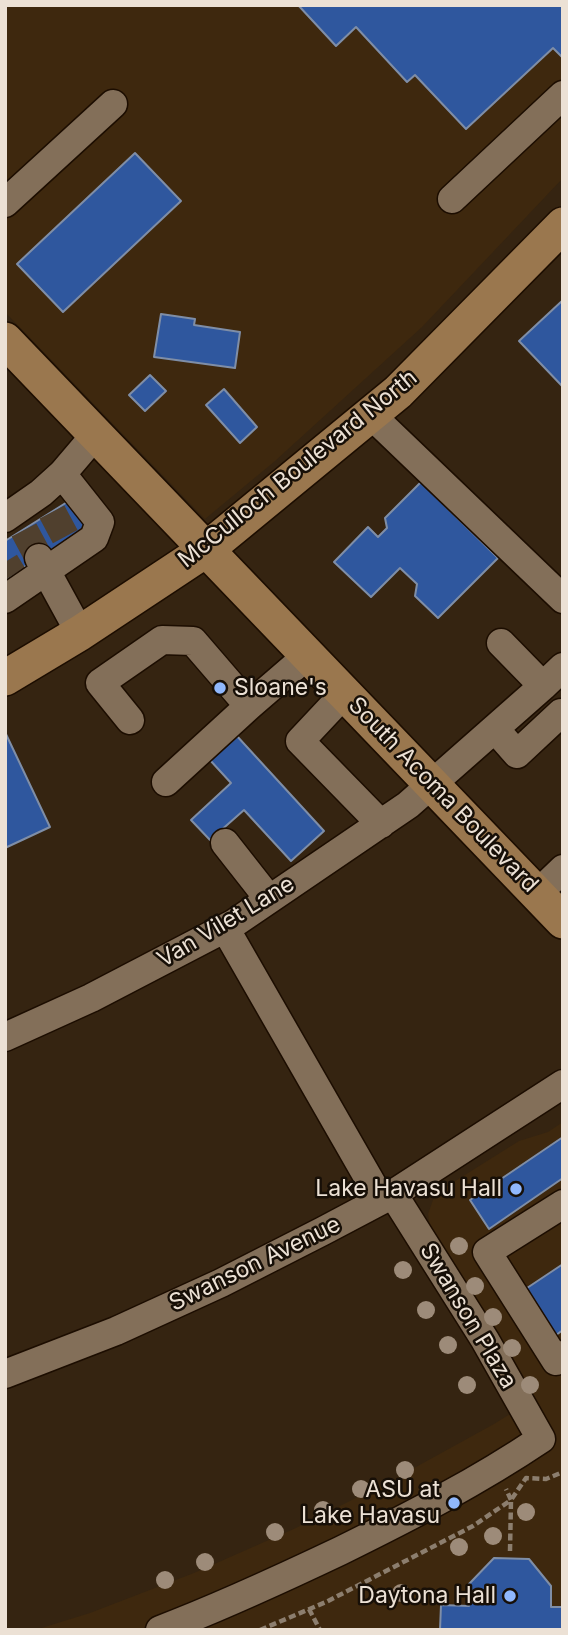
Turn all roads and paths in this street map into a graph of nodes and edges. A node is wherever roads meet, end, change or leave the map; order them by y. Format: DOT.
graph roads {
  1 [pos="563,95"];
  2 [pos="113,104"];
  3 [pos="452,199"];
  4 [pos="5,203"];
  5 [pos="563,225"];
  6 [pos="11,358"];
  7 [pos="370,414"];
  8 [pos="96,434"];
  9 [pos="62,474"];
  10 [pos="15,520"];
  11 [pos="207,549"];
  12 [pos="42,565"];
  13 [pos="13,587"];
  14 [pos="563,599"];
  15 [pos="80,633"];
  16 [pos="501,643"];
  17 [pos="308,655"];
  18 [pos="563,667"];
  19 [pos="7,674"];
  20 [pos="543,686"];
  21 [pos="345,692"];
  22 [pos="248,706"];
  23 [pos="561,713"];
  24 [pos="130,720"];
  25 [pos="495,729"];
  26 [pos="166,782"];
  27 [pos="432,784"];
  28 [pos="381,824"];
  29 [pos="225,843"];
  30 [pos="563,869"];
  31 [pos="537,894"];
  32 [pos="269,900"];
  33 [pos="563,921"];
  34 [pos="225,928"];
  35 [pos="5,1037"];
  36 [pos="563,1084"];
  37 [pos="387,1197"];
  38 [pos="563,1204"];
  39 [pos="563,1355"];
  40 [pos="5,1374"];
  41 [pos="562,1475"];
  42 [pos="510,1552"];
  43 [pos="309,1609"];
  44 [pos="160,1630"];
  45 [pos="320,1630"];
  1 -- 3 [label="street"];
  2 -- 4 [label="street"];
  5 -- 7 [label="main road, McCulloch Boulevard North"];
  6 -- 8 [label="main road, South Acoma Boulevard"];
  7 -- 11 [label="main road, McCulloch Boulevard North"];
  7 -- 14 [label="street"];
  8 -- 9 [label="street"];
  8 -- 11 [label="main road, South Acoma Boulevard"];
  9 -- 10 [label="street"];
  9 -- 12 [label="street"];
  11 -- 15 [label="main road, McCulloch Boulevard North"];
  11 -- 17 [label="main road, South Acoma Boulevard"];
  12 -- 13 [label="street"];
  12 -- 15 [label="street"];
  15 -- 19 [label="main road, McCulloch Boulevard North"];
  16 -- 20 [label="street"];
  17 -- 21 [label="main road, South Acoma Boulevard"];
  17 -- 22 [label="street"];
  18 -- 20 [label="street, Van Vilet Lane"];
  20 -- 25 [label="street, Van Vilet Lane"];
  21 -- 27 [label="main road, South Acoma Boulevard"];
  21 -- 28 [label="street"];
  22 -- 24 [label="street"];
  22 -- 26 [label="street"];
  23 -- 25 [label="street"];
  25 -- 27 [label="street, Van Vilet Lane"];
  27 -- 28 [label="street, Van Vilet Lane"];
  27 -- 31 [label="main road, South Acoma Boulevard"];
  28 -- 32 [label="street, Van Vilet Lane"];
  29 -- 32 [label="street"];
  30 -- 31 [label="street"];
  31 -- 33 [label="main road, South Acoma Boulevard"];
  32 -- 34 [label="street, Van Vilet Lane"];
  34 -- 35 [label="street, Van Vilet Lane"];
  34 -- 37 [label="street, Swanson Plaza"];
  36 -- 37 [label="street, Swanson Avenue"];
  37 -- 40 [label="street, Swanson Avenue"];
  37 -- 44 [label="street, Swanson Plaza"];
  38 -- 39 [label="street"];
  41 -- 42 [label="path"];
  43 -- 45 [label="path"];
}
